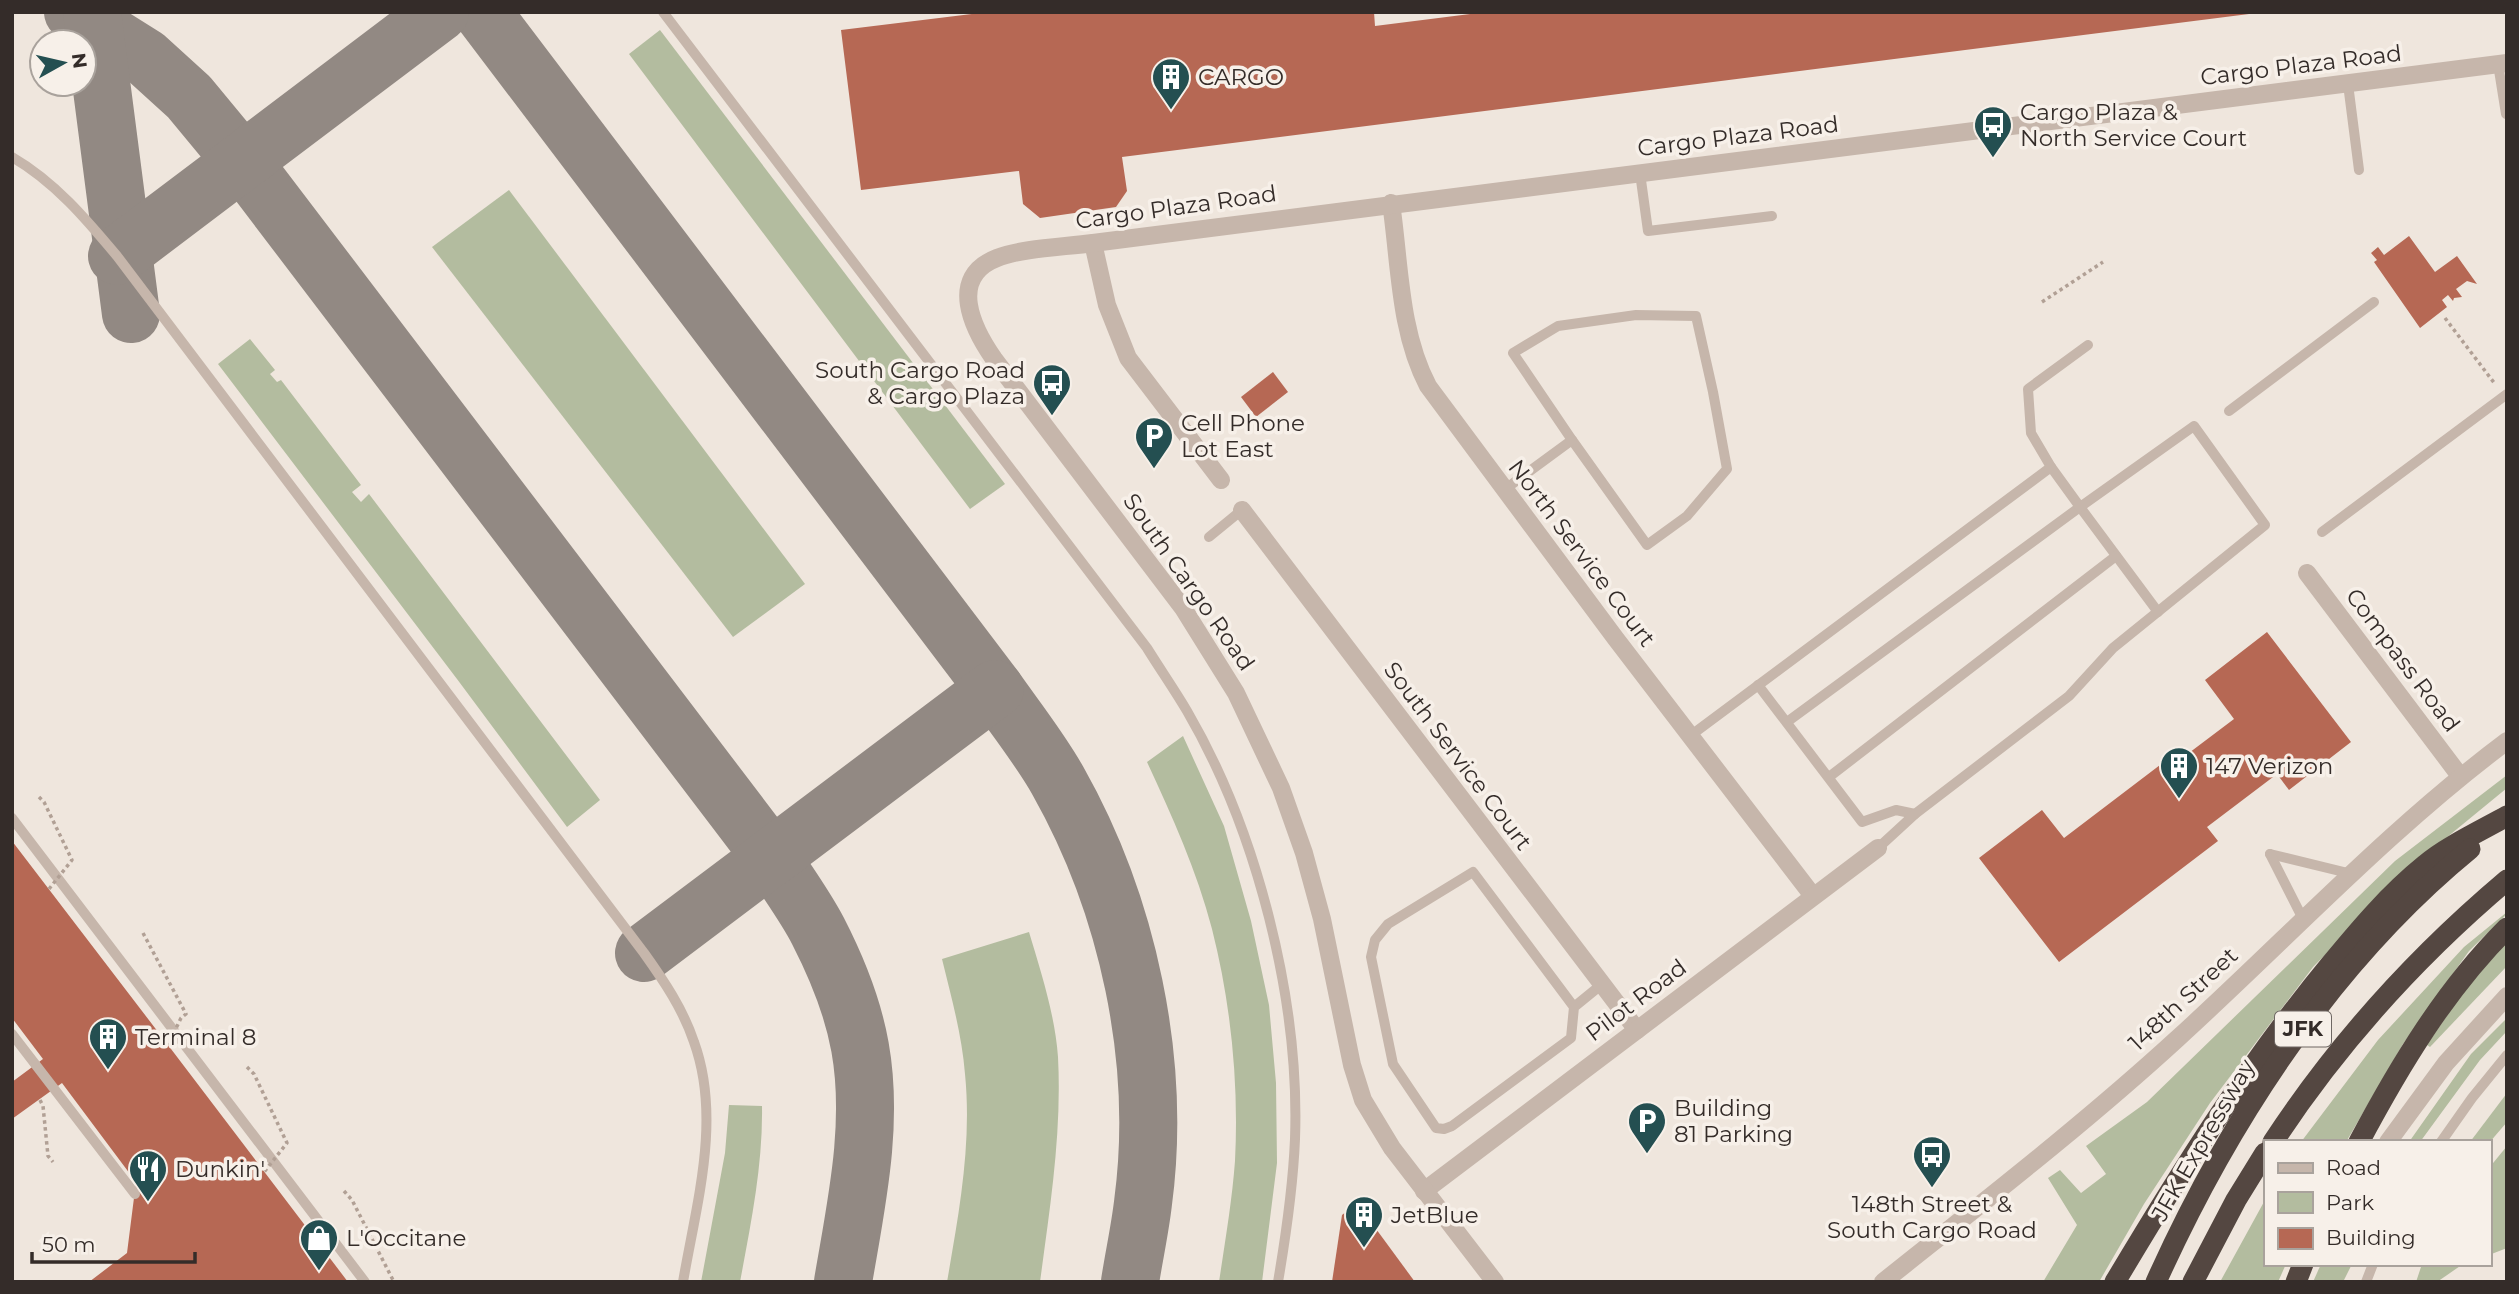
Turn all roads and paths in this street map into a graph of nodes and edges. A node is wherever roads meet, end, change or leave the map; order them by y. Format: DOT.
graph roads {
  1 [pos="668,14"];
  2 [pos="2502,64"];
  3 [pos="2348,84"];
  4 [pos="2505,114"];
  5 [pos="12,157"];
  6 [pos="2359,170"];
  7 [pos="1640,173"];
  8 [pos="1391,204"];
  9 [pos="1772,216"];
  10 [pos="1093,243"];
  11 [pos="2103,262"];
  12 [pos="979,269"];
  13 [pos="2042,302"];
  14 [pos="2374,302"];
  15 [pos="2445,318"];
  16 [pos="2088,345"];
  17 [pos="2505,395"];
  18 [pos="2229,411"];
  19 [pos="1572,440"];
  20 [pos="2051,467"];
  21 [pos="1221,480"];
  22 [pos="1504,490"];
  23 [pos="2080,507"];
  24 [pos="1242,510"];
  25 [pos="2322,532"];
  26 [pos="1209,537"];
  27 [pos="2116,556"];
  28 [pos="2306,573"];
  29 [pos="2158,612"];
  30 [pos="1758,685"];
  31 [pos="1787,722"];
  32 [pos="1690,736"];
  33 [pos="2507,741"];
  34 [pos="2460,776"];
  35 [pos="1829,777"];
  36 [pos="39,797"];
  37 [pos="1915,814"];
  38 [pos="2507,817"];
  39 [pos="12,818"];
  40 [pos="1878,848"];
  41 [pos="2352,874"];
  42 [pos="2507,880"];
  43 [pos="49,889"];
  44 [pos="1813,897"];
  45 [pos="2303,919"];
  46 [pos="2507,928"];
  47 [pos="143,933"];
  48 [pos="1601,985"];
  49 [pos="2507,996"];
  50 [pos="1574,1007"];
  51 [pos="1637,1030"];
  52 [pos="12,1034"];
  53 [pos="168,1045"];
  54 [pos="2507,1055"];
  55 [pos="247,1067"];
  56 [pos="40,1100"];
  57 [pos="2274,1140"];
  58 [pos="2360,1140"];
  59 [pos="2389,1140"];
  60 [pos="2442,1140"];
  61 [pos="2264,1155"];
  62 [pos="53,1162"];
  63 [pos="264,1172"];
  64 [pos="344,1191"];
  65 [pos="1424,1191"];
  66 [pos="135,1194"];
  67 [pos="2311,1266"];
  68 [pos="365,1282"];
  69 [pos="394,1282"];
  70 [pos="683,1282"];
  71 [pos="1278,1282"];
  72 [pos="1495,1282"];
  73 [pos="1883,1282"];
  74 [pos="2115,1282"];
  75 [pos="2156,1282"];
  76 [pos="2193,1282"];
  77 [pos="2302,1282"];
  1 -- 71 [label="lane"];
  2 -- 3 [label="street, Cargo Plaza Road"];
  2 -- 4 [label="lane"];
  3 -- 6 [label="lane"];
  3 -- 7 [label="street, Cargo Plaza Road"];
  5 -- 70 [label="lane"];
  7 -- 8 [label="street, Cargo Plaza Road"];
  7 -- 9 [label="lane"];
  8 -- 10 [label="street, Cargo Plaza Road"];
  8 -- 22 [label="street, North Service Court"];
  10 -- 12 [label="street, Cargo Plaza Road"];
  10 -- 21 [label="street"];
  11 -- 13 [label="path"];
  12 -- 65 [label="street, South Cargo Road"];
  14 -- 18 [label="lane"];
  15 -- 17 [label="path"];
  16 -- 20 [label="lane"];
  17 -- 25 [label="lane"];
  19 -- 19 [label="lane"];
  19 -- 22 [label="lane"];
  20 -- 23 [label="lane"];
  20 -- 30 [label="lane"];
  22 -- 32 [label="street, North Service Court"];
  23 -- 27 [label="lane"];
  23 -- 29 [label="lane"];
  23 -- 31 [label="lane"];
  24 -- 26 [label="lane"];
  24 -- 48 [label="street, South Service Court"];
  27 -- 29 [label="lane"];
  27 -- 35 [label="lane"];
  28 -- 34 [label="street, Compass Road"];
  29 -- 37 [label="lane"];
  30 -- 31 [label="lane"];
  30 -- 32 [label="lane"];
  31 -- 35 [label="lane"];
  32 -- 44 [label="street, North Service Court"];
  33 -- 34 [label="street, 148th Street"];
  34 -- 41 [label="street, 148th Street"];
  35 -- 37 [label="lane"];
  36 -- 43 [label="path, bridge"];
  37 -- 40 [label="lane"];
  38 -- 74 [label="highway"];
  38 -- 75 [label="highway, JFK Expressway / JFK"];
  39 -- 68 [label="lane"];
  40 -- 44 [label="street, Pilot Road"];
  41 -- 45 [label="street, 148th Street"];
  41 -- 45 [label="lane"];
  42 -- 57 [label="highway, JFK"];
  44 -- 51 [label="street, Pilot Road"];
  45 -- 73 [label="street, 148th Street"];
  46 -- 58 [label="highway"];
  47 -- 53 [label="path, bridge"];
  48 -- 50 [label="lane"];
  48 -- 51 [label="street, South Service Court"];
  49 -- 59 [label="street"];
  50 -- 50 [label="lane"];
  51 -- 65 [label="street, Pilot Road"];
  52 -- 66 [label="lane"];
  54 -- 60 [label="lane"];
  55 -- 63 [label="path, bridge"];
  56 -- 62 [label="path"];
  61 -- 76 [label="highway"];
  64 -- 69 [label="path"];
  65 -- 72 [label="street, South Cargo Road"];
  67 -- 77 [label="street"];
}
